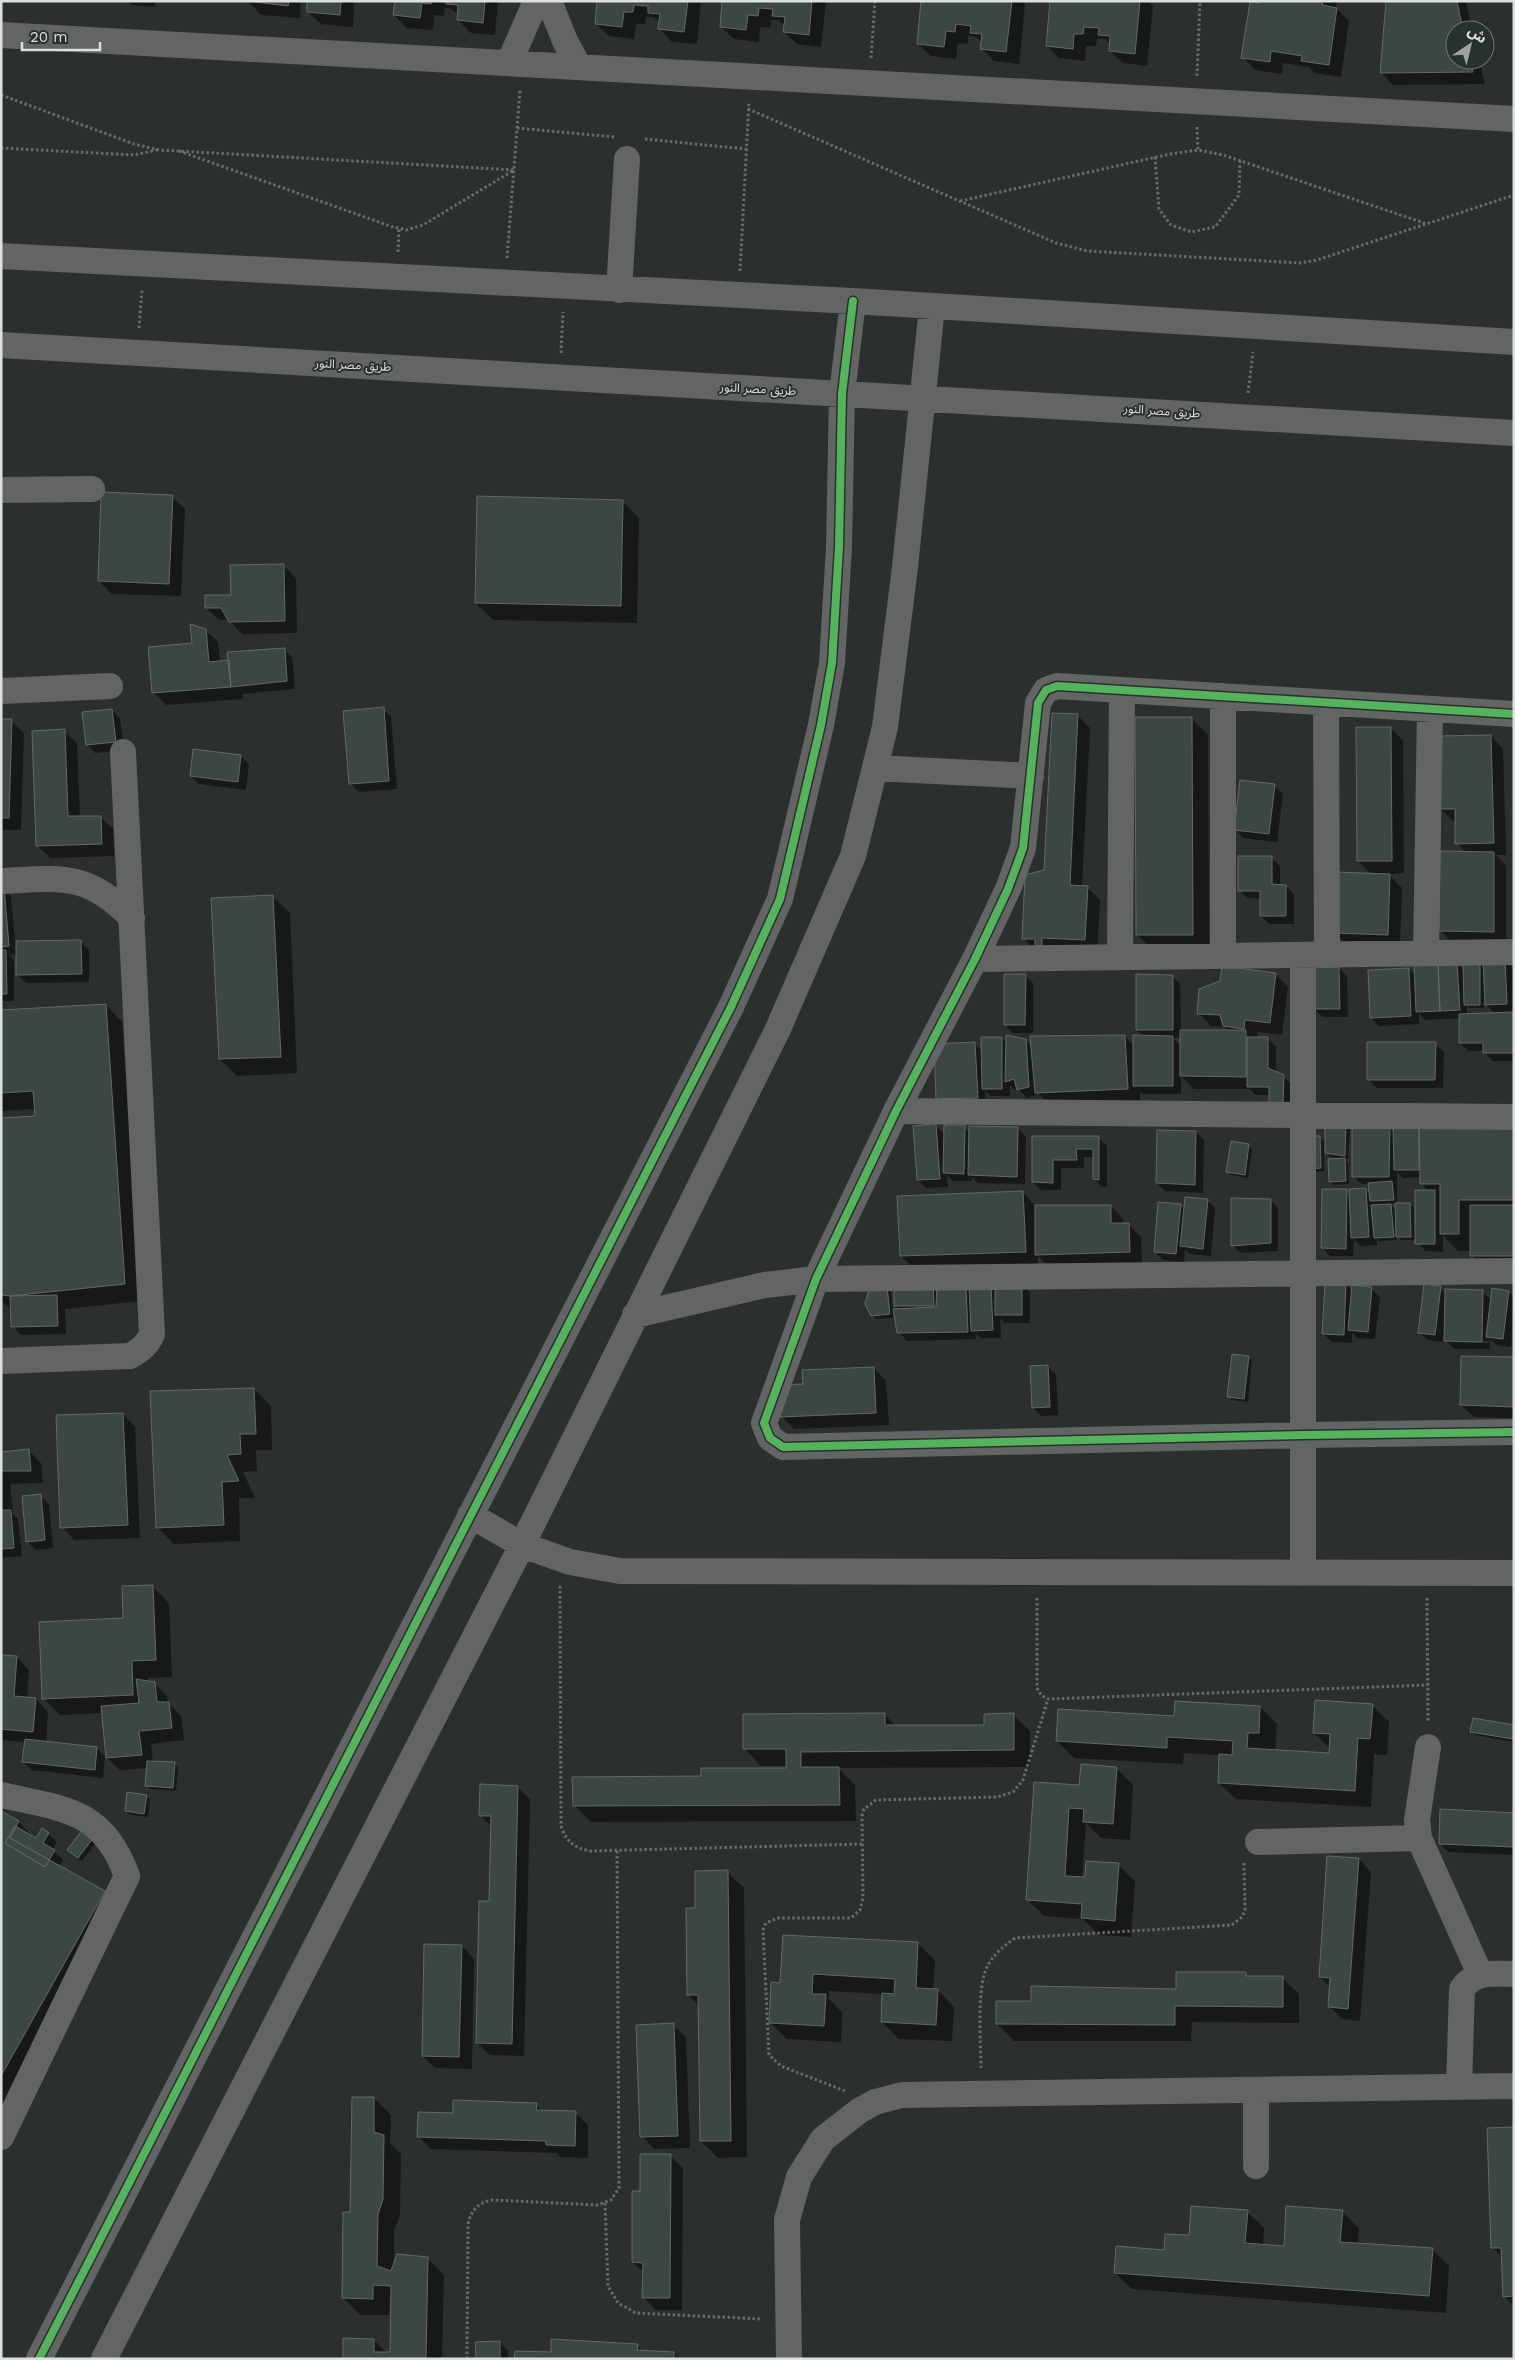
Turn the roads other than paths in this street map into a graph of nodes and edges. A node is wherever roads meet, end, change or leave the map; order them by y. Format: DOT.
graph roads {
  1 [pos="536,1"];
  2 [pos="549,1"];
  3 [pos="1,35"];
  4 [pos="516,63"];
  5 [pos="579,67"];
  6 [pos="1514,119"];
  7 [pos="627,159"];
  8 [pos="1,256"];
  9 [pos="619,290"];
  10 [pos="853,301"];
  11 [pos="932,308"];
  12 [pos="1514,342"];
  13 [pos="1,345"];
  14 [pos="842,394"];
  15 [pos="923,397"];
  16 [pos="1514,433"];
  17 [pos="1,490"];
  18 [pos="92,490"];
  19 [pos="110,686"];
  20 [pos="1122,690"];
  21 [pos="1,691"];
  22 [pos="1223,696"];
  23 [pos="1326,703"];
  24 [pos="1430,709"];
  25 [pos="1514,714"];
  26 [pos="123,752"];
  27 [pos="875,768"];
  28 [pos="1031,776"];
  29 [pos="1,880"];
  30 [pos="132,918"];
  31 [pos="1514,952"];
  32 [pos="1426,953"];
  33 [pos="1315,954"];
  34 [pos="1223,956"];
  35 [pos="1120,957"];
  36 [pos="975,959"];
  37 [pos="896,1111"];
  38 [pos="1303,1116"];
  39 [pos="1514,1117"];
  40 [pos="1514,1270"];
  41 [pos="1303,1271"];
  42 [pos="816,1279"];
  43 [pos="635,1315"];
  44 [pos="1,1361"];
  45 [pos="1514,1432"];
  46 [pos="1303,1435"];
  47 [pos="470,1515"];
  48 [pos="522,1545"];
  49 [pos="1303,1572"];
  50 [pos="1514,1572"];
  51 [pos="1428,1747"];
  52 [pos="1,1795"];
  53 [pos="1419,1838"];
  54 [pos="1258,1842"];
  55 [pos="1480,1974"];
  56 [pos="1514,1974"];
  57 [pos="1514,2086"];
  58 [pos="1459,2087"];
  59 [pos="1256,2090"];
  60 [pos="1,2137"];
  61 [pos="1256,2166"];
  62 [pos="39,2359"];
  63 [pos="104,2359"];
  64 [pos="788,2359"];
  1 -- 4 [label="street"];
  2 -- 5 [label="street"];
  3 -- 4 [label="street"];
  4 -- 5 [label="street"];
  5 -- 6 [label="street"];
  7 -- 9 [label="street"];
  8 -- 9 [label="street"];
  9 -- 10 [label="street"];
  10 -- 11 [label="street"];
  10 -- 14 [label="street"];
  11 -- 12 [label="street"];
  11 -- 15 [label="street"];
  13 -- 14 [label="street, طريق مصر النور"];
  14 -- 15 [label="street, طريق مصر النور"];
  14 -- 47 [label="street"];
  15 -- 16 [label="street, طريق مصر النور"];
  15 -- 27 [label="street"];
  17 -- 18 [label="street"];
  19 -- 21 [label="street"];
  20 -- 22 [label="street"];
  20 -- 28 [label="street"];
  20 -- 35 [label="street"];
  22 -- 23 [label="street"];
  22 -- 34 [label="street"];
  23 -- 24 [label="street"];
  23 -- 33 [label="street"];
  24 -- 25 [label="street"];
  24 -- 32 [label="street"];
  26 -- 30 [label="street"];
  27 -- 28 [label="street"];
  27 -- 43 [label="street"];
  28 -- 36 [label="street"];
  29 -- 30 [label="street"];
  30 -- 44 [label="street"];
  31 -- 32 [label="street"];
  32 -- 33 [label="street"];
  33 -- 34 [label="street"];
  33 -- 38 [label="street"];
  34 -- 35 [label="street"];
  35 -- 36 [label="street"];
  36 -- 37 [label="street"];
  37 -- 38 [label="street"];
  37 -- 42 [label="street"];
  38 -- 39 [label="street"];
  38 -- 41 [label="street"];
  40 -- 41 [label="street"];
  41 -- 42 [label="street"];
  41 -- 46 [label="street"];
  42 -- 43 [label="street"];
  42 -- 46 [label="street"];
  43 -- 48 [label="street"];
  45 -- 46 [label="street"];
  46 -- 49 [label="street"];
  47 -- 48 [label="street"];
  47 -- 62 [label="street"];
  48 -- 49 [label="street"];
  48 -- 63 [label="street"];
  49 -- 50 [label="street"];
  51 -- 53 [label="street"];
  52 -- 60 [label="street"];
  53 -- 54 [label="street"];
  53 -- 55 [label="street"];
  55 -- 56 [label="street"];
  55 -- 58 [label="street"];
  57 -- 58 [label="street"];
  58 -- 59 [label="street"];
  59 -- 61 [label="street"];
  59 -- 64 [label="street"];
}
